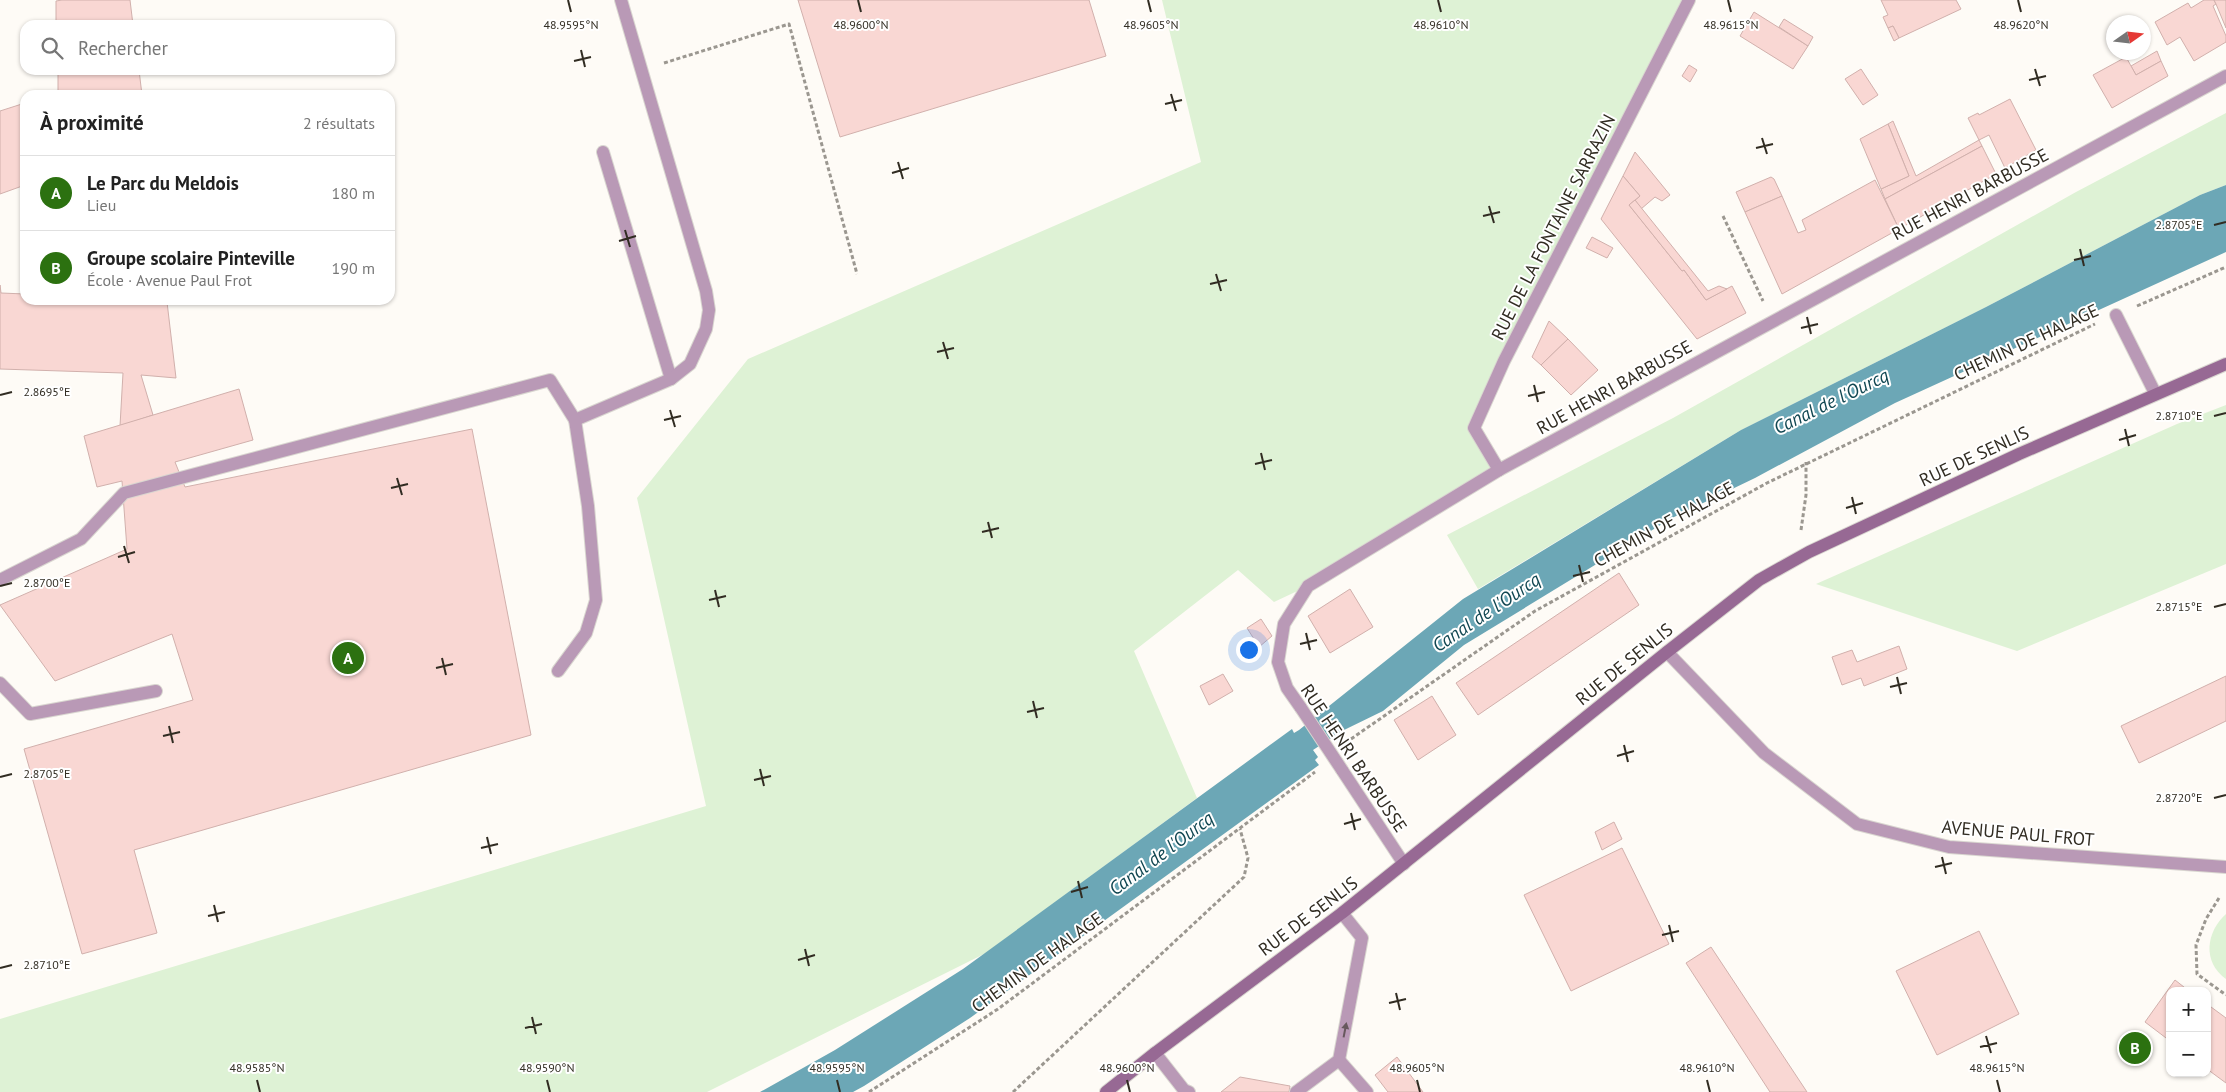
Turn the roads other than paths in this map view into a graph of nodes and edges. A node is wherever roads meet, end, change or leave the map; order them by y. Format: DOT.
graph roads {
  1 [pos="622,0"];
  2 [pos="1689,0"];
  3 [pos="2226,76"];
  4 [pos="603,152"];
  5 [pos="2116,315"];
  6 [pos="2226,364"];
  7 [pos="671,379"];
  8 [pos="2156,393"];
  9 [pos="575,420"];
  10 [pos="1499,470"];
  11 [pos="0,580"];
  12 [pos="1667,652"];
  13 [pos="558,671"];
  14 [pos="0,683"];
  15 [pos="156,691"];
  16 [pos="1404,864"];
  17 [pos="2226,867"];
  18 [pos="1342,913"];
  19 [pos="1155,1053"];
  20 [pos="1339,1060"];
  21 [pos="1106,1092"];
  22 [pos="1189,1092"];
  23 [pos="1296,1092"];
  24 [pos="1367,1092"];
  1 -- 7 [label="street"];
  2 -- 10 [label="street, RUE DE LA FONTAINE SARRAZIN"];
  3 -- 10 [label="street, RUE HENRI BARBUSSE"];
  4 -- 7 [label="street"];
  5 -- 8 [label="street"];
  6 -- 8 [label="main road, RUE DE SENLIS"];
  7 -- 9 [label="street"];
  8 -- 12 [label="main road, RUE DE SENLIS"];
  9 -- 11 [label="street"];
  9 -- 13 [label="street"];
  10 -- 16 [label="street, RUE HENRI BARBUSSE, bridge"];
  12 -- 16 [label="main road, RUE DE SENLIS"];
  12 -- 17 [label="street, AVENUE PAUL FROT"];
  14 -- 15 [label="street"];
  16 -- 18 [label="main road, RUE DE SENLIS"];
  18 -- 19 [label="main road, RUE DE SENLIS"];
  20 -- 18 [label="street, one-way"];
  19 -- 21 [label="main road, RUE DE SENLIS"];
  19 -- 22 [label="street"];
  20 -- 23 [label="street"];
  20 -- 24 [label="street"];
}
